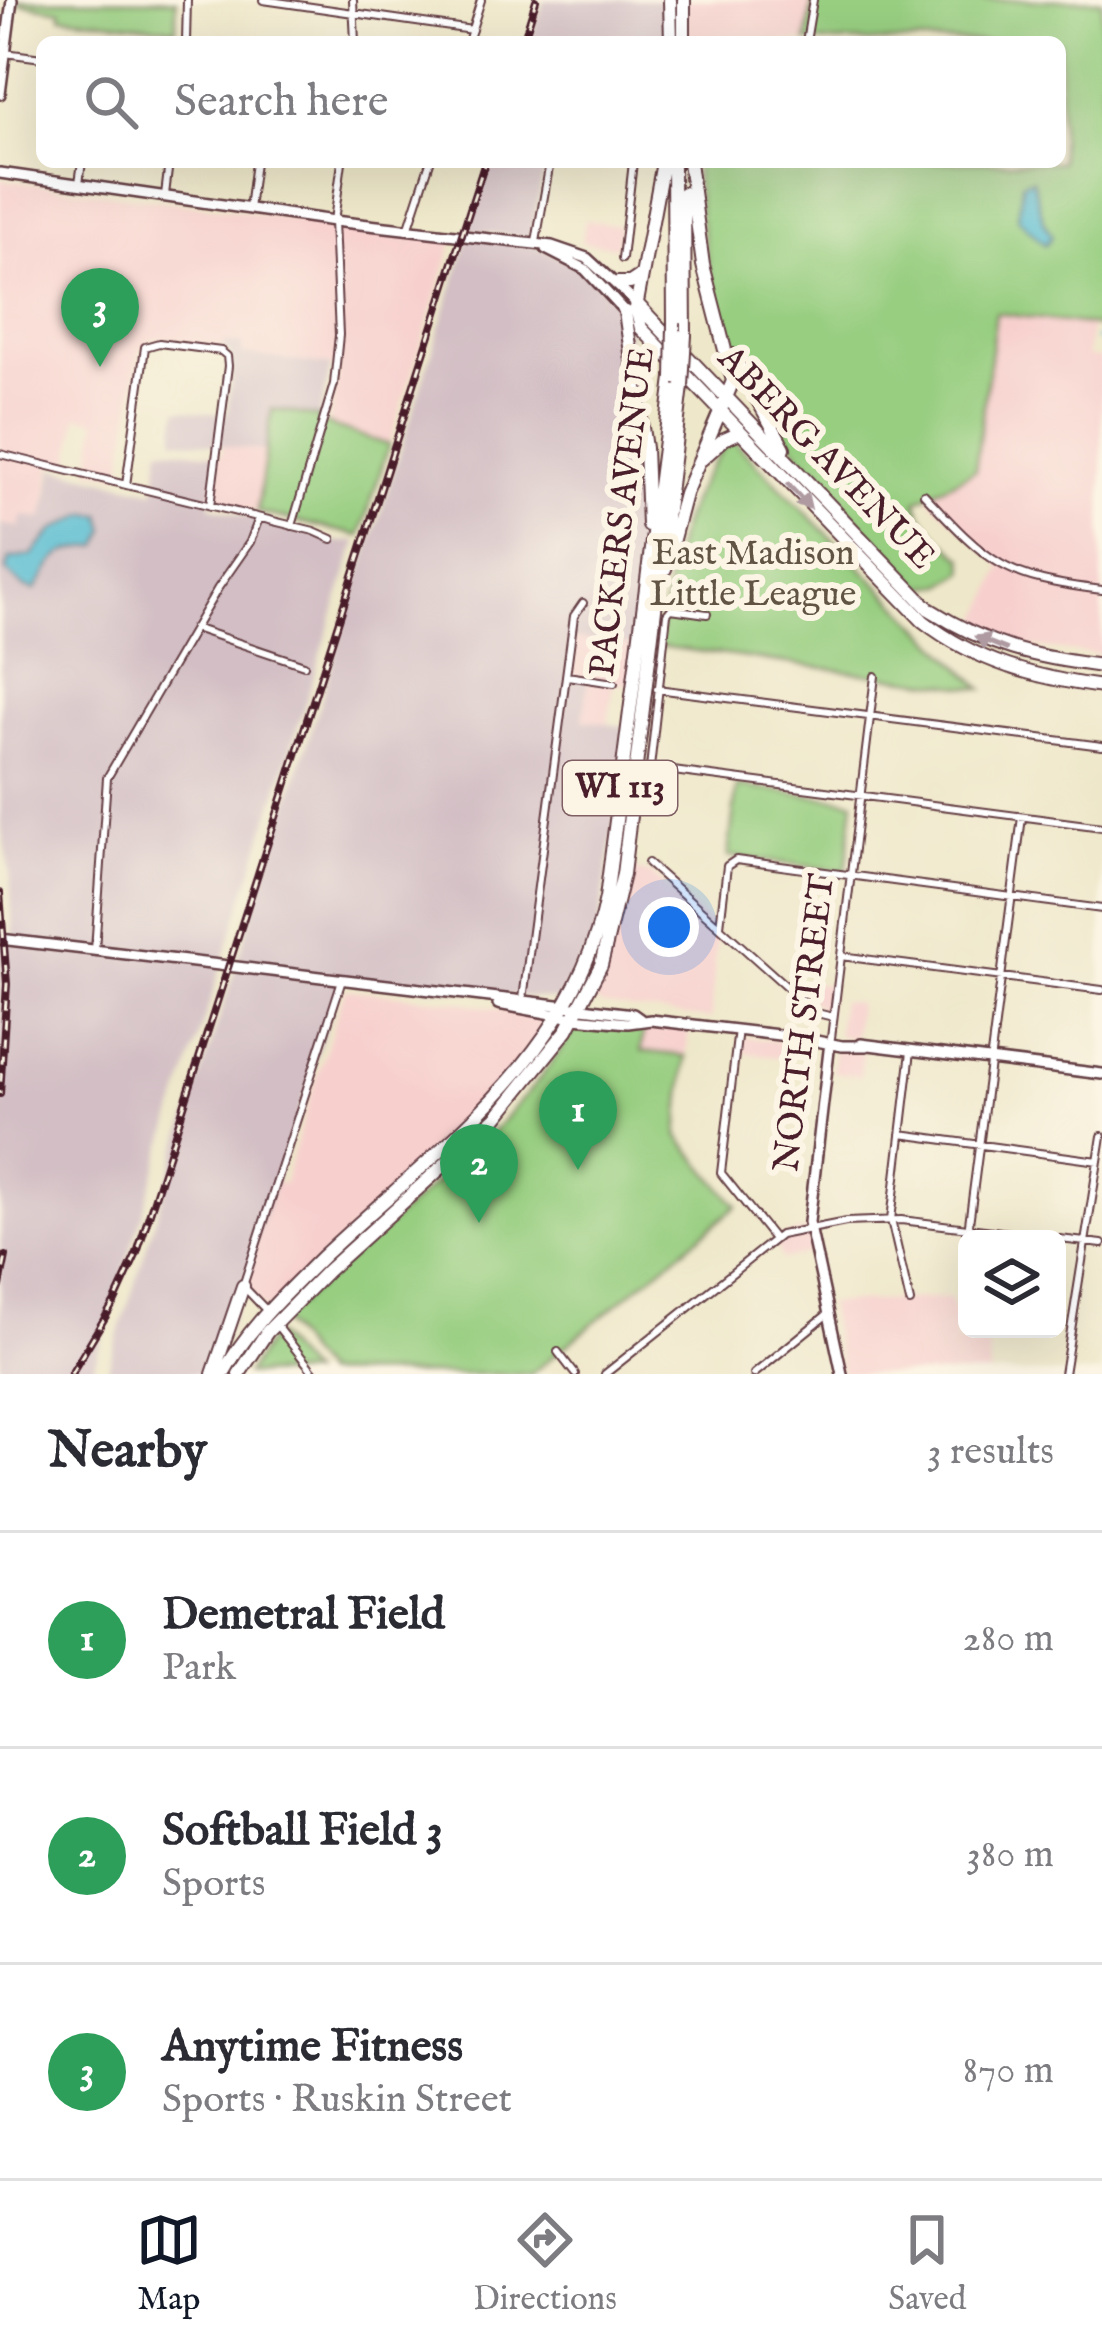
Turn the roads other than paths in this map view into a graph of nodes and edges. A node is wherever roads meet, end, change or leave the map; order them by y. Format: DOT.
graph roads {
  1 [pos="12,0"];
  2 [pos="187,0"];
  3 [pos="262,0"];
  4 [pos="352,0"];
  5 [pos="481,0"];
  6 [pos="670,0"];
  7 [pos="684,0"];
  8 [pos="813,0"];
  9 [pos="354,13"];
  10 [pos="472,30"];
  11 [pos="186,36"];
  12 [pos="355,36"];
  13 [pos="470,36"];
  14 [pos="671,36"];
  15 [pos="684,36"];
  16 [pos="807,36"];
  17 [pos="5,53"];
  18 [pos="36,57"];
  19 [pos="1,84"];
  20 [pos="0,94"];
  21 [pos="81,168"];
  22 [pos="168,168"];
  23 [pos="254,168"];
  24 [pos="341,168"];
  25 [pos="428,168"];
  26 [pos="549,168"];
  27 [pos="632,168"];
  28 [pos="662,168"];
  29 [pos="673,168"];
  30 [pos="687,168"];
  31 [pos="688,168"];
  32 [pos="0,173"];
  33 [pos="79,184"];
  34 [pos="164,195"];
  35 [pos="249,207"];
  36 [pos="334,218"];
  37 [pos="409,228"];
  38 [pos="536,246"];
  39 [pos="622,259"];
  40 [pos="643,275"];
  41 [pos="616,283"];
  42 [pos="715,306"];
  43 [pos="631,308"];
  44 [pos="643,330"];
  45 [pos="631,354"];
  46 [pos="704,375"];
  47 [pos="677,382"];
  48 [pos="723,403"];
  49 [pos="740,432"];
  50 [pos="0,454"];
  51 [pos="796,469"];
  52 [pos="695,470"];
  53 [pos="126,485"];
  54 [pos="924,494"];
  55 [pos="210,506"];
  56 [pos="259,518"];
  57 [pos="292,526"];
  58 [pos="332,539"];
  59 [pos="647,568"];
  60 [pos="1102,590"];
  61 [pos="583,603"];
  62 [pos="655,611"];
  63 [pos="707,614"];
  64 [pos="194,628"];
  65 [pos="304,665"];
  66 [pos="1102,666"];
  67 [pos="567,676"];
  68 [pos="875,676"];
  69 [pos="614,683"];
  70 [pos="1102,683"];
  71 [pos="658,688"];
  72 [pos="870,716"];
  73 [pos="1102,746"];
  74 [pos="860,796"];
  75 [pos="1022,817"];
  76 [pos="1102,827"];
  77 [pos="648,863"];
  78 [pos="850,877"];
  79 [pos="1011,897"];
  80 [pos="1102,909"];
  81 [pos="720,926"];
  82 [pos="0,938"];
  83 [pos="95,950"];
  84 [pos="841,956"];
  85 [pos="1001,977"];
  86 [pos="342,980"];
  87 [pos="1102,990"];
  88 [pos="522,1005"];
  89 [pos="570,1012"];
  90 [pos="833,1017"];
  91 [pos="738,1029"];
  92 [pos="830,1041"];
  93 [pos="911,1052"];
  94 [pos="990,1061"];
  95 [pos="1102,1077"];
  96 [pos="901,1134"];
  97 [pos="1102,1136"];
  98 [pos="979,1144"];
  99 [pos="1098,1161"];
  100 [pos="891,1220"];
  101 [pos="969,1227"];
  102 [pos="810,1229"];
  103 [pos="970,1230"];
  104 [pos="774,1239"];
  105 [pos="1085,1242"];
  106 [pos="1102,1244"];
  107 [pos="243,1286"];
  108 [pos="910,1302"];
  109 [pos="829,1313"];
  110 [pos="271,1317"];
  111 [pos="558,1352"];
  112 [pos="213,1374"];
  113 [pos="223,1374"];
  114 [pos="239,1374"];
  115 [pos="315,1374"];
  116 [pos="575,1374"];
  117 [pos="605,1374"];
  118 [pos="754,1374"];
  119 [pos="842,1374"];
  120 [pos="1064,1374"];
  1 -- 17 [label="street"];
  2 -- 11 [label="street"];
  3 -- 9 [label="street"];
  4 -- 9 [label="street"];
  5 -- 10 [label="street"];
  6 -- 14 [label="main road"];
  7 -- 15 [label="main road"];
  8 -- 16 [label="street"];
  9 -- 10 [label="street"];
  9 -- 12 [label="street"];
  10 -- 13 [label="street"];
  17 -- 18 [label="street"];
  17 -- 19 [label="street"];
  19 -- 20 [label="street"];
  21 -- 33 [label="street"];
  22 -- 34 [label="street"];
  23 -- 35 [label="street"];
  24 -- 36 [label="street"];
  25 -- 37 [label="street"];
  26 -- 38 [label="street"];
  27 -- 39 [label="street"];
  28 -- 40 [label="main road"];
  29 -- 47 [label="main road, PACKERS AVENUE / WI 113, bridge"];
  30 -- 47 [label="main road, PACKERS AVENUE / WI 113, bridge"];
  31 -- 42 [label="main road"];
  32 -- 33 [label="street, ABERG AVENUE"];
  33 -- 34 [label="street, ABERG AVENUE"];
  34 -- 35 [label="street, ABERG AVENUE"];
  35 -- 36 [label="street, ABERG AVENUE"];
  36 -- 37 [label="street, ABERG AVENUE"];
  36 -- 57 [label="street"];
  37 -- 38 [label="street, ABERG AVENUE"];
  38 -- 41 [label="street, ABERG AVENUE"];
  38 -- 43 [label="street, ABERG AVENUE"];
  40 -- 41 [label="main road"];
  40 -- 43 [label="main road"];
  41 -- 43 [label="street, ABERG AVENUE"];
  42 -- 48 [label="main road"];
  42 -- 51 [label="main road"];
  43 -- 44 [label="main road"];
  43 -- 45 [label="main road"];
  43 -- 46 [label="main road, ABERG AVENUE"];
  44 -- 45 [label="main road"];
  44 -- 46 [label="main road"];
  44 -- 48 [label="main road, ABERG AVENUE"];
  45 -- 59 [label="main road"];
  46 -- 48 [label="main road, ABERG AVENUE"];
  47 -- 59 [label="main road, PACKERS AVENUE / WI 113"];
  47 -- 62 [label="main road, PACKERS AVENUE / WI 113"];
  48 -- 49 [label="main road, ABERG AVENUE"];
  48 -- 51 [label="main road, ABERG AVENUE"];
  48 -- 52 [label="main road"];
  49 -- 52 [label="main road"];
  49 -- 70 [label="main road, ABERG AVENUE, one-way"];
  50 -- 53 [label="street"];
  66 -- 51 [label="main road, ABERG AVENUE, one-way"];
  52 -- 62 [label="main road"];
  53 -- 55 [label="street"];
  53 -- 55 [label="street"];
  54 -- 60 [label="street"];
  55 -- 56 [label="street"];
  56 -- 57 [label="street"];
  56 -- 64 [label="street"];
  57 -- 58 [label="street"];
  59 -- 89 [label="main road, PACKERS AVENUE / WI 113"];
  61 -- 67 [label="street"];
  62 -- 89 [label="main road, PACKERS AVENUE / WI 113"];
  63 -- 71 [label="street"];
  64 -- 65 [label="street"];
  64 -- 83 [label="street"];
  67 -- 69 [label="street"];
  67 -- 88 [label="street"];
  68 -- 72 [label="street, NORTH STREET"];
  71 -- 72 [label="street"];
  71 -- 74 [label="street"];
  72 -- 73 [label="street"];
  72 -- 74 [label="street, NORTH STREET"];
  74 -- 75 [label="street"];
  74 -- 78 [label="street, NORTH STREET"];
  75 -- 76 [label="street"];
  75 -- 79 [label="street"];
  77 -- 81 [label="street"];
  78 -- 79 [label="street"];
  78 -- 81 [label="street"];
  78 -- 84 [label="street, NORTH STREET"];
  79 -- 80 [label="street"];
  79 -- 85 [label="street"];
  81 -- 90 [label="street"];
  82 -- 83 [label="street"];
  83 -- 86 [label="street"];
  84 -- 85 [label="street"];
  84 -- 90 [label="street, NORTH STREET"];
  85 -- 87 [label="street"];
  85 -- 94 [label="street"];
  86 -- 88 [label="street"];
  86 -- 107 [label="street"];
  88 -- 89 [label="street"];
  89 -- 91 [label="street"];
  89 -- 110 [label="main road, PACKERS AVENUE / WI 113"];
  90 -- 92 [label="street, NORTH STREET"];
  91 -- 92 [label="street"];
  91 -- 104 [label="street"];
  92 -- 93 [label="street"];
  92 -- 102 [label="street, NORTH STREET"];
  93 -- 94 [label="street"];
  93 -- 96 [label="street"];
  94 -- 95 [label="street"];
  94 -- 98 [label="street"];
  96 -- 98 [label="street"];
  96 -- 100 [label="street"];
  97 -- 99 [label="street"];
  98 -- 99 [label="street"];
  98 -- 101 [label="street"];
  99 -- 105 [label="street"];
  100 -- 101 [label="street"];
  100 -- 102 [label="street"];
  100 -- 108 [label="street"];
  101 -- 103 [label="street"];
  101 -- 105 [label="street"];
  102 -- 104 [label="street"];
  102 -- 109 [label="street, NORTH STREET"];
  104 -- 117 [label="street"];
  105 -- 106 [label="street"];
  105 -- 120 [label="street"];
  107 -- 110 [label="street"];
  107 -- 112 [label="main road"];
  109 -- 118 [label="street"];
  109 -- 119 [label="street, NORTH STREET"];
  110 -- 113 [label="main road, WI 113"];
  110 -- 114 [label="main road, WI 113"];
  110 -- 115 [label="street"];
  111 -- 116 [label="street"];
}
